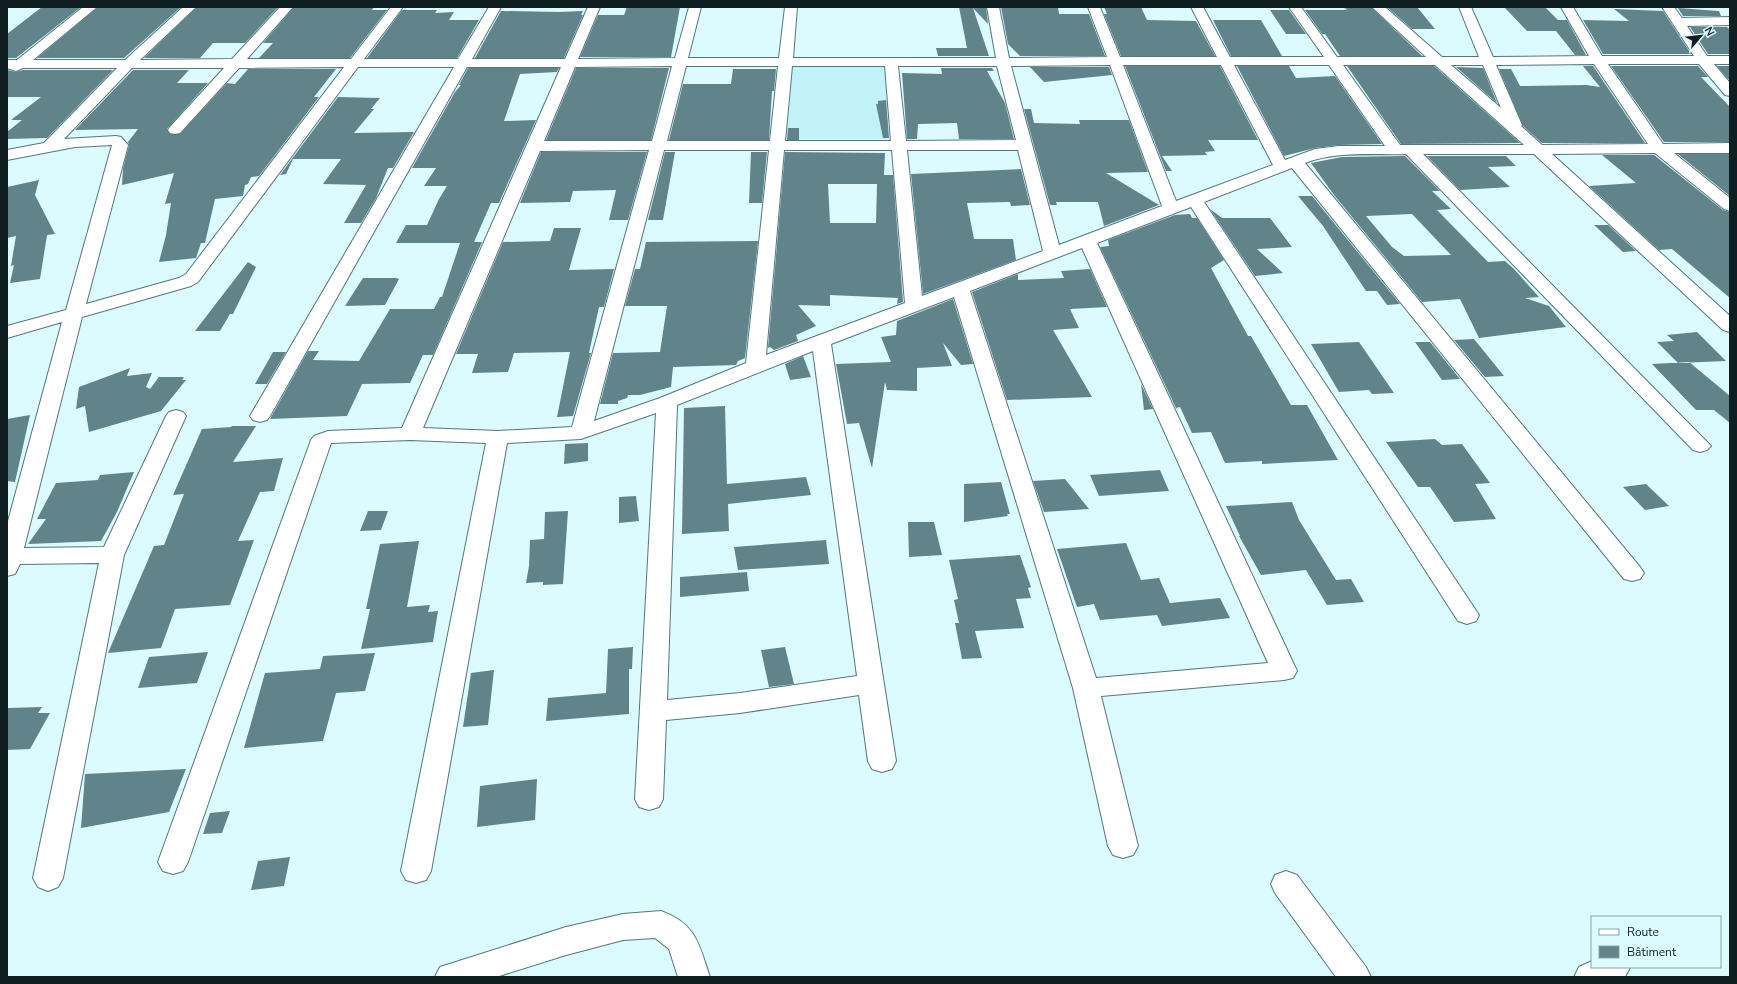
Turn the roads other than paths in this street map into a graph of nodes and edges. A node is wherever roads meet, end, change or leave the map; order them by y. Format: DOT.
graph roads {
  1 [pos="91,7"];
  2 [pos="190,7"];
  3 [pos="288,7"];
  4 [pos="397,7"];
  5 [pos="495,7"];
  6 [pos="594,7"];
  7 [pos="695,7"];
  8 [pos="791,7"];
  9 [pos="993,7"];
  10 [pos="1094,7"];
  11 [pos="1197,7"];
  12 [pos="1295,7"];
  13 [pos="1378,7"];
  14 [pos="1465,7"];
  15 [pos="1567,7"];
  16 [pos="1668,7"];
  17 [pos="1730,21"];
  18 [pos="1678,22"];
  19 [pos="1437,60"];
  20 [pos="1488,60"];
  21 [pos="1598,60"];
  22 [pos="1703,60"];
  23 [pos="1730,60"];
  24 [pos="1003,61"];
  25 [pos="1115,61"];
  26 [pos="1224,61"];
  27 [pos="1333,61"];
  28 [pos="571,62"];
  29 [pos="680,62"];
  30 [pos="785,62"];
  31 [pos="891,62"];
  32 [pos="129,63"];
  33 [pos="236,63"];
  34 [pos="354,63"];
  35 [pos="463,63"];
  36 [pos="13,64"];
  37 [pos="7,74"];
  38 [pos="1730,92"];
  39 [pos="175,130"];
  40 [pos="1518,132"];
  41 [pos="1024,145"];
  42 [pos="535,146"];
  43 [pos="658,146"];
  44 [pos="776,146"];
  45 [pos="899,146"];
  46 [pos="49,147"];
  47 [pos="1658,148"];
  48 [pos="1730,148"];
  49 [pos="1538,149"];
  50 [pos="1403,150"];
  51 [pos="7,155"];
  52 [pos="1288,163"];
  53 [pos="1194,199"];
  54 [pos="1730,206"];
  55 [pos="1171,208"];
  56 [pos="1087,240"];
  57 [pos="1052,253"];
  58 [pos="960,288"];
  59 [pos="914,305"];
  60 [pos="74,313"];
  61 [pos="1730,326"];
  62 [pos="7,332"];
  63 [pos="821,341"];
  64 [pos="755,366"];
  65 [pos="667,402"];
  66 [pos="176,416"];
  67 [pos="260,416"];
  68 [pos="581,433"];
  69 [pos="410,434"];
  70 [pos="498,437"];
  71 [pos="1700,446"];
  72 [pos="112,555"];
  73 [pos="9,562"];
  74 [pos="1632,573"];
  75 [pos="1467,615"];
  76 [pos="871,684"];
  77 [pos="1086,688"];
  78 [pos="653,711"];
  79 [pos="882,761"];
  80 [pos="649,799"];
  81 [pos="1123,846"];
  82 [pos="173,862"];
  83 [pos="416,871"];
  84 [pos="48,878"];
  85 [pos="1286,884"];
  86 [pos="1612,968"];
  87 [pos="451,977"];
  88 [pos="694,977"];
  89 [pos="1355,977"];
  90 [pos="1590,977"];
  1 -- 36 [label="street"];
  2 -- 32 [label="street"];
  3 -- 33 [label="street"];
  4 -- 34 [label="street"];
  5 -- 35 [label="street"];
  6 -- 28 [label="street"];
  7 -- 29 [label="street"];
  8 -- 30 [label="street"];
  9 -- 24 [label="street"];
  10 -- 25 [label="street"];
  11 -- 26 [label="street"];
  12 -- 27 [label="street"];
  13 -- 19 [label="street"];
  14 -- 20 [label="street"];
  15 -- 21 [label="street"];
  16 -- 18 [label="street"];
  17 -- 18 [label="street"];
  18 -- 22 [label="street"];
  19 -- 20 [label="street"];
  19 -- 27 [label="street"];
  19 -- 40 [label="street"];
  20 -- 21 [label="street"];
  20 -- 40 [label="street"];
  21 -- 22 [label="street"];
  21 -- 47 [label="street"];
  22 -- 23 [label="street"];
  22 -- 38 [label="street"];
  24 -- 25 [label="street"];
  24 -- 31 [label="street"];
  24 -- 41 [label="street"];
  25 -- 26 [label="street"];
  25 -- 55 [label="street"];
  26 -- 27 [label="street"];
  26 -- 52 [label="street"];
  27 -- 50 [label="street"];
  28 -- 29 [label="street"];
  28 -- 35 [label="street"];
  28 -- 42 [label="street"];
  29 -- 30 [label="street"];
  29 -- 43 [label="street"];
  30 -- 31 [label="street"];
  30 -- 44 [label="street"];
  31 -- 45 [label="street"];
  32 -- 33 [label="street"];
  32 -- 36 [label="street"];
  32 -- 46 [label="street"];
  33 -- 34 [label="street"];
  33 -- 39 [label="street"];
  34 -- 35 [label="street"];
  34 -- 60 [label="street"];
  35 -- 67 [label="street"];
  36 -- 37 [label="street"];
  40 -- 49 [label="street"];
  41 -- 45 [label="street"];
  41 -- 57 [label="street"];
  42 -- 43 [label="street"];
  42 -- 69 [label="street"];
  43 -- 44 [label="street"];
  43 -- 68 [label="street"];
  44 -- 45 [label="street"];
  44 -- 64 [label="street"];
  45 -- 59 [label="street"];
  46 -- 51 [label="street"];
  46 -- 60 [label="street"];
  47 -- 48 [label="street"];
  47 -- 49 [label="street"];
  47 -- 54 [label="street"];
  49 -- 50 [label="street"];
  49 -- 61 [label="street"];
  50 -- 52 [label="street"];
  50 -- 71 [label="street"];
  52 -- 53 [label="street"];
  52 -- 74 [label="street"];
  53 -- 55 [label="street"];
  53 -- 75 [label="street"];
  55 -- 56 [label="street"];
  56 -- 57 [label="street"];
  56 -- 77 [label="street"];
  57 -- 58 [label="street"];
  58 -- 59 [label="street"];
  58 -- 77 [label="street"];
  59 -- 63 [label="street"];
  60 -- 62 [label="street"];
  60 -- 73 [label="street"];
  63 -- 64 [label="street"];
  63 -- 76 [label="street"];
  64 -- 65 [label="street"];
  65 -- 68 [label="street"];
  65 -- 78 [label="street"];
  66 -- 72 [label="street"];
  68 -- 70 [label="street"];
  69 -- 70 [label="street"];
  69 -- 82 [label="street"];
  70 -- 83 [label="street"];
  72 -- 73 [label="street"];
  72 -- 84 [label="street"];
  76 -- 78 [label="street"];
  76 -- 79 [label="street"];
  77 -- 81 [label="street"];
  78 -- 80 [label="street"];
  85 -- 89 [label="street"];
  86 -- 90 [label="street"];
  87 -- 88 [label="street"];
}
